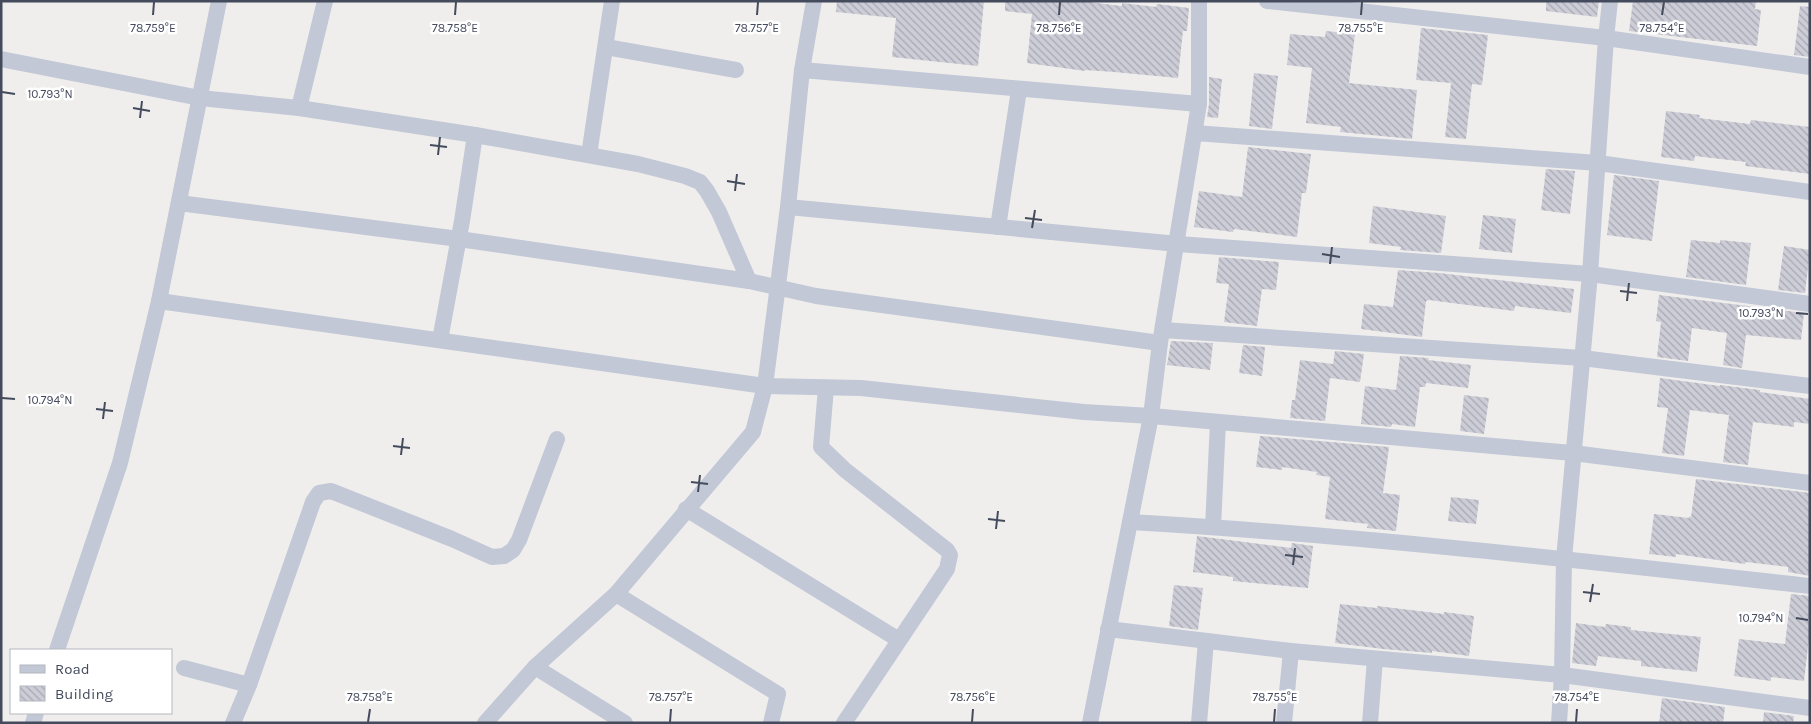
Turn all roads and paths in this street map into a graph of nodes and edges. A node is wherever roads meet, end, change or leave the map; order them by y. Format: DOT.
graph roads {
  1 [pos="219,1"];
  2 [pos="325,1"];
  3 [pos="612,1"];
  4 [pos="814,1"];
  5 [pos="1199,1"];
  6 [pos="1267,1"];
  7 [pos="1610,1"];
  8 [pos="1345,5"];
  9 [pos="1606,38"];
  10 [pos="606,46"];
  11 [pos="1,59"];
  12 [pos="1810,67"];
  13 [pos="736,70"];
  14 [pos="802,70"];
  15 [pos="1019,90"];
  16 [pos="200,98"];
  17 [pos="1199,104"];
  18 [pos="299,108"];
  19 [pos="1195,132"];
  20 [pos="475,135"];
  21 [pos="589,155"];
  22 [pos="1598,163"];
  23 [pos="1810,192"];
  24 [pos="179,203"];
  25 [pos="788,207"];
  26 [pos="998,227"];
  27 [pos="459,239"];
  28 [pos="1178,244"];
  29 [pos="1590,274"];
  30 [pos="748,281"];
  31 [pos="777,286"];
  32 [pos="159,301"];
  33 [pos="1810,304"];
  34 [pos="1162,336"];
  35 [pos="440,340"];
  36 [pos="1582,358"];
  37 [pos="765,386"];
  38 [pos="1810,386"];
  39 [pos="830,388"];
  40 [pos="1151,416"];
  41 [pos="1218,422"];
  42 [pos="557,439"];
  43 [pos="1573,453"];
  44 [pos="1810,483"];
  45 [pos="686,509"];
  46 [pos="1213,526"];
  47 [pos="1127,537"];
  48 [pos="1564,559"];
  49 [pos="1810,586"];
  50 [pos="616,594"];
  51 [pos="1108,629"];
  52 [pos="899,640"];
  53 [pos="1206,641"];
  54 [pos="57,649"];
  55 [pos="1292,651"];
  56 [pos="1375,659"];
  57 [pos="535,667"];
  58 [pos="184,668"];
  59 [pos="1562,675"];
  60 [pos="249,685"];
  61 [pos="1810,708"];
  62 [pos="233,723"];
  63 [pos="485,723"];
  64 [pos="625,723"];
  65 [pos="771,723"];
  66 [pos="844,723"];
  67 [pos="1090,723"];
  68 [pos="1199,723"];
  69 [pos="1284,723"];
  70 [pos="1370,723"];
  71 [pos="1558,723"];
  1 -- 16 [label="street"];
  2 -- 18 [label="street"];
  3 -- 10 [label="street"];
  4 -- 14 [label="street"];
  5 -- 17 [label="street"];
  6 -- 8 [label="street"];
  7 -- 9 [label="street"];
  8 -- 9 [label="street"];
  9 -- 12 [label="street"];
  9 -- 22 [label="street"];
  10 -- 13 [label="street"];
  10 -- 21 [label="street"];
  11 -- 16 [label="street"];
  14 -- 15 [label="street"];
  14 -- 25 [label="street"];
  15 -- 17 [label="street"];
  15 -- 26 [label="street"];
  16 -- 18 [label="street"];
  16 -- 24 [label="street"];
  17 -- 19 [label="street"];
  18 -- 20 [label="street"];
  19 -- 22 [label="street"];
  19 -- 28 [label="street"];
  20 -- 21 [label="street"];
  20 -- 27 [label="street"];
  21 -- 30 [label="street"];
  22 -- 23 [label="street"];
  22 -- 29 [label="street"];
  24 -- 27 [label="street"];
  24 -- 32 [label="street"];
  25 -- 26 [label="street"];
  25 -- 31 [label="street"];
  26 -- 28 [label="street"];
  27 -- 30 [label="street"];
  27 -- 35 [label="street"];
  28 -- 29 [label="street"];
  28 -- 34 [label="street"];
  29 -- 33 [label="street"];
  29 -- 36 [label="street"];
  30 -- 31 [label="street"];
  31 -- 34 [label="street"];
  31 -- 37 [label="street"];
  32 -- 35 [label="street"];
  32 -- 54 [label="street"];
  34 -- 36 [label="street"];
  34 -- 40 [label="street"];
  35 -- 37 [label="street"];
  36 -- 38 [label="street"];
  36 -- 43 [label="street"];
  37 -- 39 [label="street"];
  37 -- 45 [label="street"];
  39 -- 40 [label="street"];
  39 -- 52 [label="street"];
  40 -- 41 [label="street"];
  40 -- 47 [label="street"];
  41 -- 43 [label="street"];
  41 -- 46 [label="street"];
  42 -- 60 [label="street"];
  43 -- 44 [label="street"];
  43 -- 48 [label="street"];
  45 -- 50 [label="street"];
  45 -- 52 [label="street"];
  46 -- 47 [label="street"];
  46 -- 48 [label="street"];
  47 -- 51 [label="street"];
  48 -- 49 [label="street"];
  48 -- 59 [label="street"];
  50 -- 57 [label="street"];
  50 -- 65 [label="street"];
  51 -- 53 [label="street"];
  51 -- 67 [label="street"];
  52 -- 66 [label="street"];
  53 -- 55 [label="street"];
  53 -- 68 [label="street"];
  55 -- 56 [label="street"];
  55 -- 69 [label="street"];
  56 -- 59 [label="street"];
  56 -- 70 [label="street"];
  57 -- 63 [label="street"];
  57 -- 64 [label="street"];
  58 -- 60 [label="street"];
  59 -- 61 [label="street"];
  59 -- 71 [label="street"];
  60 -- 62 [label="street"];
}
